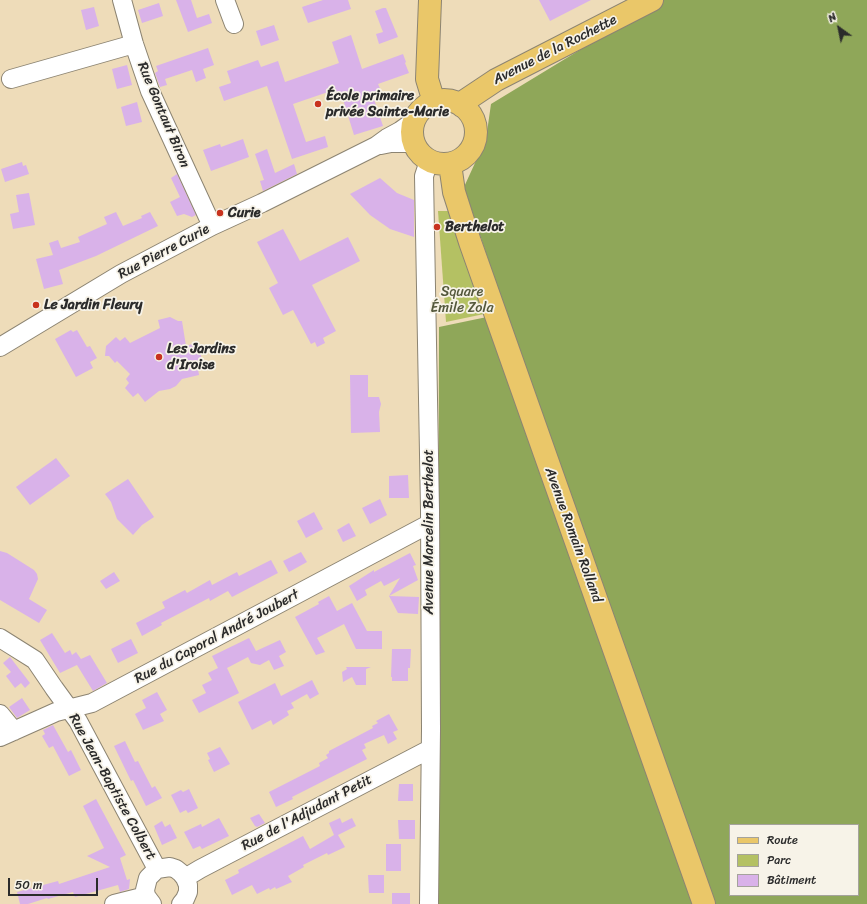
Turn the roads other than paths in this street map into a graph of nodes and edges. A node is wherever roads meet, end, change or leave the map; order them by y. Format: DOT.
graph roads {
  1 [pos="122,0"];
  2 [pos="225,0"];
  3 [pos="430,0"];
  4 [pos="652,0"];
  5 [pos="234,24"];
  6 [pos="134,44"];
  7 [pos="11,79"];
  8 [pos="434,102"];
  9 [pos="462,106"];
  10 [pos="414,121"];
  11 [pos="413,143"];
  12 [pos="376,146"];
  13 [pos="429,161"];
  14 [pos="450,164"];
  15 [pos="212,226"];
  16 [pos="0,347"];
  17 [pos="429,524"];
  18 [pos="0,638"];
  19 [pos="68,708"];
  20 [pos="0,714"];
  21 [pos="7,734"];
  22 [pos="430,749"];
  23 [pos="157,869"];
  24 [pos="185,878"];
  25 [pos="149,900"];
  26 [pos="114,904"];
  27 [pos="181,904"];
  28 [pos="429,904"];
  29 [pos="704,904"];
  1 -- 6 [label="street, Rue Gontaut Biron"];
  2 -- 5 [label="street"];
  3 -- 8 [label="main road"];
  4 -- 9 [label="main road, Avenue de la Rochette"];
  6 -- 7 [label="street"];
  6 -- 15 [label="street, Rue Gontaut Biron"];
  8 -- 9 [label="main road"];
  8 -- 10 [label="main road"];
  9 -- 14 [label="main road"];
  10 -- 11 [label="main road"];
  10 -- 12 [label="street, Rue Pierre Curie"];
  11 -- 12 [label="street, Rue Pierre Curie"];
  11 -- 13 [label="main road"];
  12 -- 15 [label="street, Rue Pierre Curie"];
  13 -- 14 [label="main road"];
  13 -- 17 [label="street, Avenue Marcelin Berthelot"];
  14 -- 29 [label="main road, Avenue Romain Rolland"];
  15 -- 16 [label="street, Rue Pierre Curie"];
  17 -- 19 [label="street, Rue du Caporal André Joubert"];
  17 -- 22 [label="street, Avenue Marcelin Berthelot"];
  18 -- 19 [label="street, Rue Jean-Baptiste Colbert"];
  19 -- 21 [label="street, Rue du Caporal André Joubert"];
  19 -- 23 [label="street, Rue Jean-Baptiste Colbert"];
  20 -- 21 [label="street"];
  22 -- 24 [label="street, Rue de l'Adjudant Petit"];
  22 -- 28 [label="street, Avenue Marcelin Berthelot"];
  23 -- 24 [label="street"];
  23 -- 25 [label="street"];
  24 -- 27 [label="street"];
  25 -- 26 [label="street"];
}
